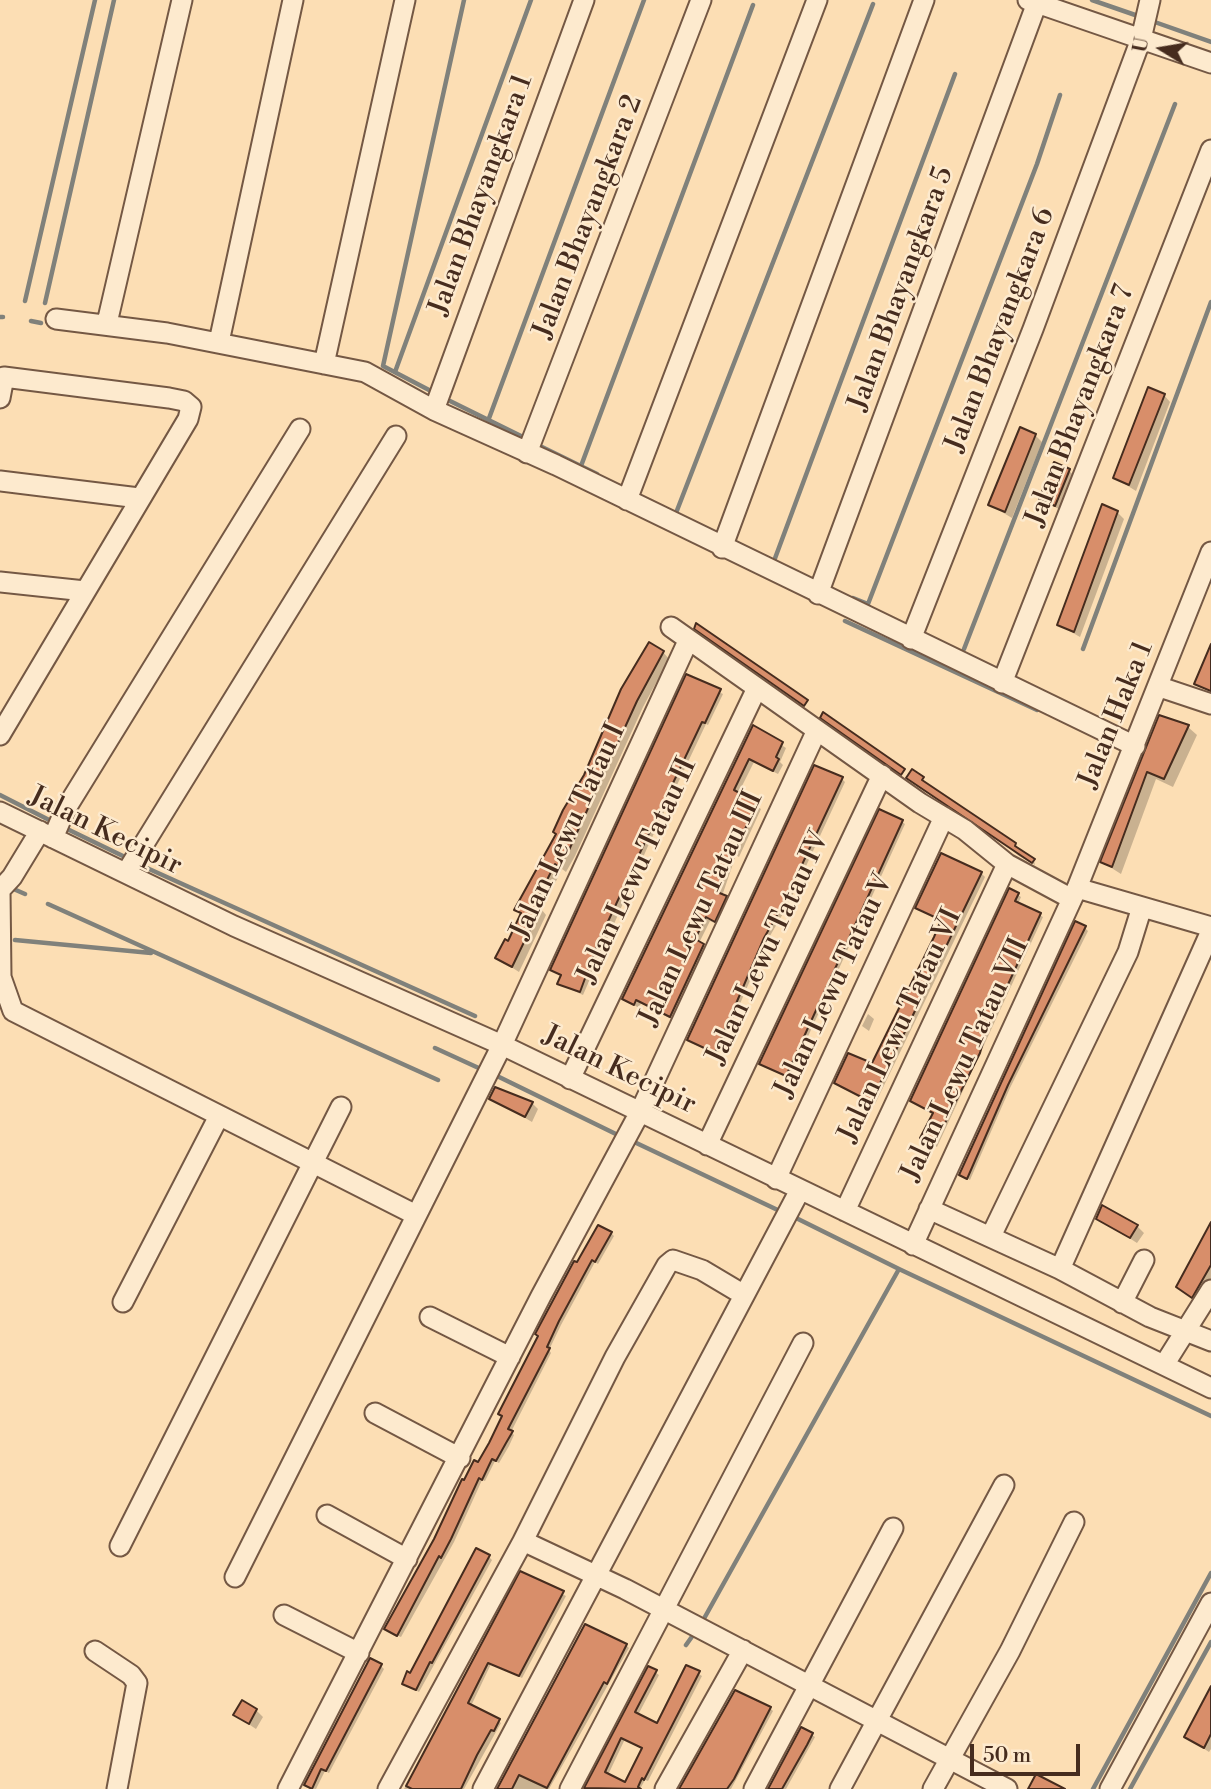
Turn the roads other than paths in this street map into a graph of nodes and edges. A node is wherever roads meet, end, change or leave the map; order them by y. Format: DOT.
graph roads {
  1 [pos="182,0"];
  2 [pos="293,0"];
  3 [pos="405,0"];
  4 [pos="584,0"];
  5 [pos="701,0"];
  6 [pos="817,0"];
  7 [pos="924,0"];
  8 [pos="1150,0"];
  9 [pos="1035,1"];
  10 [pos="1141,39"];
  11 [pos="1211,63"];
  12 [pos="1211,150"];
  13 [pos="56,319"];
  14 [pos="107,323"];
  15 [pos="219,342"];
  16 [pos="324,364"];
  17 [pos="0,398"];
  18 [pos="434,410"];
  19 [pos="300,429"];
  20 [pos="396,436"];
  21 [pos="527,453"];
  22 [pos="0,481"];
  23 [pos="139,498"];
  24 [pos="627,500"];
  25 [pos="722,548"];
  26 [pos="1211,552"];
  27 [pos="0,582"];
  28 [pos="85,591"];
  29 [pos="818,594"];
  30 [pos="671,628"];
  31 [pos="911,639"];
  32 [pos="688,641"];
  33 [pos="1002,682"];
  34 [pos="1160,687"];
  35 [pos="757,688"];
  36 [pos="1211,704"];
  37 [pos="817,730"];
  38 [pos="0,735"];
  39 [pos="1135,746"];
  40 [pos="882,775"];
  41 [pos="0,812"];
  42 [pos="944,817"];
  43 [pos="54,826"];
  44 [pos="131,863"];
  45 [pos="1007,864"];
  46 [pos="0,890"];
  47 [pos="1074,893"];
  48 [pos="1141,910"];
  49 [pos="1211,929"];
  50 [pos="502,1045"];
  51 [pos="570,1079"];
  52 [pos="341,1107"];
  53 [pos="640,1112"];
  54 [pos="219,1116"];
  55 [pos="707,1145"];
  56 [pos="313,1164"];
  57 [pos="776,1179"];
  58 [pos="793,1204"];
  59 [pos="929,1209"];
  60 [pos="845,1211"];
  61 [pos="416,1215"];
  62 [pos="991,1236"];
  63 [pos="913,1245"];
  64 [pos="1144,1260"];
  65 [pos="1060,1269"];
  66 [pos="1211,1290"];
  67 [pos="744,1295"];
  68 [pos="123,1302"];
  69 [pos="1122,1303"];
  70 [pos="430,1317"];
  71 [pos="1184,1332"];
  72 [pos="1211,1341"];
  73 [pos="803,1343"];
  74 [pos="510,1357"];
  75 [pos="1164,1365"];
  76 [pos="1211,1388"];
  77 [pos="375,1413"];
  78 [pos="460,1458"];
  79 [pos="1004,1485"];
  80 [pos="327,1515"];
  81 [pos="1074,1522"];
  82 [pos="893,1528"];
  83 [pos="523,1541"];
  84 [pos="120,1546"];
  85 [pos="407,1559"];
  86 [pos="597,1575"];
  87 [pos="235,1577"];
  88 [pos="1211,1603"];
  89 [pos="284,1615"];
  90 [pos="683,1620"];
  91 [pos="94,1650"];
  92 [pos="743,1650"];
  93 [pos="359,1653"];
  94 [pos="811,1687"];
  95 [pos="877,1721"];
  96 [pos="949,1759"];
  97 [pos="117,1789"];
  98 [pos="288,1789"];
  99 [pos="388,1789"];
  100 [pos="483,1789"];
  101 [pos="570,1789"];
  102 [pos="666,1789"];
  103 [pos="754,1789"];
  104 [pos="839,1789"];
  105 [pos="933,1789"];
  106 [pos="1007,1789"];
  107 [pos="1110,1789"];
  1 -- 14 [label="street"];
  2 -- 15 [label="street"];
  3 -- 16 [label="street"];
  4 -- 18 [label="street, Jalan Bhayangkara 1"];
  5 -- 21 [label="street, Jalan Bhayangkara 2"];
  6 -- 24 [label="street"];
  7 -- 25 [label="street"];
  8 -- 10 [label="street, Jalan Bhayangkara 6"];
  9 -- 10 [label="street"];
  9 -- 29 [label="street, Jalan Bhayangkara 5"];
  10 -- 11 [label="street"];
  10 -- 31 [label="street, Jalan Bhayangkara 6"];
  12 -- 33 [label="street, Jalan Bhayangkara 7"];
  13 -- 14 [label="street"];
  14 -- 15 [label="street"];
  15 -- 16 [label="street"];
  16 -- 18 [label="street"];
  17 -- 23 [label="street"];
  18 -- 21 [label="street"];
  19 -- 43 [label="street"];
  20 -- 44 [label="street"];
  21 -- 24 [label="street"];
  22 -- 23 [label="street"];
  23 -- 28 [label="street"];
  24 -- 25 [label="street"];
  25 -- 29 [label="street"];
  26 -- 34 [label="street, Jalan Haka 1"];
  27 -- 28 [label="street"];
  28 -- 38 [label="street"];
  29 -- 31 [label="street"];
  30 -- 32 [label="street"];
  31 -- 33 [label="street"];
  32 -- 35 [label="street"];
  32 -- 50 [label="street, Jalan Lewu Tatau I"];
  33 -- 39 [label="street"];
  34 -- 36 [label="street"];
  34 -- 39 [label="street, Jalan Haka 1"];
  35 -- 37 [label="street"];
  35 -- 51 [label="street, Jalan Lewu Tatau II"];
  37 -- 40 [label="street"];
  37 -- 53 [label="street, Jalan Lewu Tatau III"];
  39 -- 47 [label="street, Jalan Haka 1"];
  40 -- 42 [label="street"];
  40 -- 55 [label="street, Jalan Lewu Tatau IV"];
  41 -- 43 [label="street, Jalan Kecipir"];
  42 -- 45 [label="street"];
  42 -- 57 [label="street, Jalan Lewu Tatau V"];
  43 -- 44 [label="street, Jalan Kecipir"];
  43 -- 46 [label="street"];
  44 -- 50 [label="street, Jalan Kecipir"];
  45 -- 47 [label="street"];
  45 -- 60 [label="street, Jalan Lewu Tatau VI"];
  46 -- 54 [label="street"];
  47 -- 48 [label="street"];
  47 -- 59 [label="street, Jalan Lewu Tatau VII"];
  48 -- 49 [label="street"];
  48 -- 62 [label="street"];
  49 -- 65 [label="street"];
  50 -- 51 [label="street, Jalan Kecipir"];
  50 -- 61 [label="street, Jalan Lewu Tatau I"];
  51 -- 53 [label="street, Jalan Kecipir"];
  52 -- 56 [label="street"];
  53 -- 55 [label="street, Jalan Kecipir"];
  53 -- 74 [label="street, Jalan Lewu Tatau III"];
  54 -- 56 [label="street"];
  54 -- 68 [label="street"];
  55 -- 57 [label="street, Jalan Kecipir"];
  56 -- 61 [label="street"];
  56 -- 84 [label="street"];
  57 -- 58 [label="street, Jalan Kecipir"];
  58 -- 60 [label="street, Jalan Kecipir"];
  58 -- 67 [label="street"];
  59 -- 62 [label="street"];
  59 -- 63 [label="street, Jalan Lewu Tatau VII"];
  60 -- 63 [label="street, Jalan Kecipir"];
  61 -- 87 [label="street, Jalan Lewu Tatau I"];
  62 -- 65 [label="street"];
  63 -- 75 [label="street, Jalan Kecipir"];
  64 -- 69 [label="street"];
  65 -- 69 [label="street"];
  66 -- 71 [label="street"];
  67 -- 83 [label="street"];
  67 -- 86 [label="street"];
  69 -- 71 [label="street"];
  70 -- 74 [label="street"];
  71 -- 72 [label="street"];
  71 -- 75 [label="street"];
  73 -- 90 [label="street"];
  74 -- 78 [label="street, Jalan Lewu Tatau III"];
  75 -- 76 [label="street, Jalan Kecipir"];
  77 -- 78 [label="street"];
  78 -- 85 [label="street, Jalan Lewu Tatau III"];
  79 -- 95 [label="street"];
  80 -- 85 [label="street"];
  81 -- 96 [label="street"];
  82 -- 94 [label="street"];
  83 -- 86 [label="street"];
  83 -- 99 [label="street"];
  85 -- 93 [label="street, Jalan Lewu Tatau III"];
  86 -- 90 [label="street"];
  86 -- 100 [label="street"];
  88 -- 107 [label="street"];
  89 -- 93 [label="street"];
  90 -- 92 [label="street"];
  90 -- 101 [label="street"];
  91 -- 97 [label="street"];
  92 -- 94 [label="street"];
  92 -- 102 [label="street"];
  93 -- 98 [label="street, Jalan Lewu Tatau III"];
  94 -- 95 [label="street"];
  94 -- 103 [label="street"];
  95 -- 96 [label="street"];
  95 -- 104 [label="street"];
  96 -- 105 [label="street"];
  96 -- 106 [label="street"];
}
